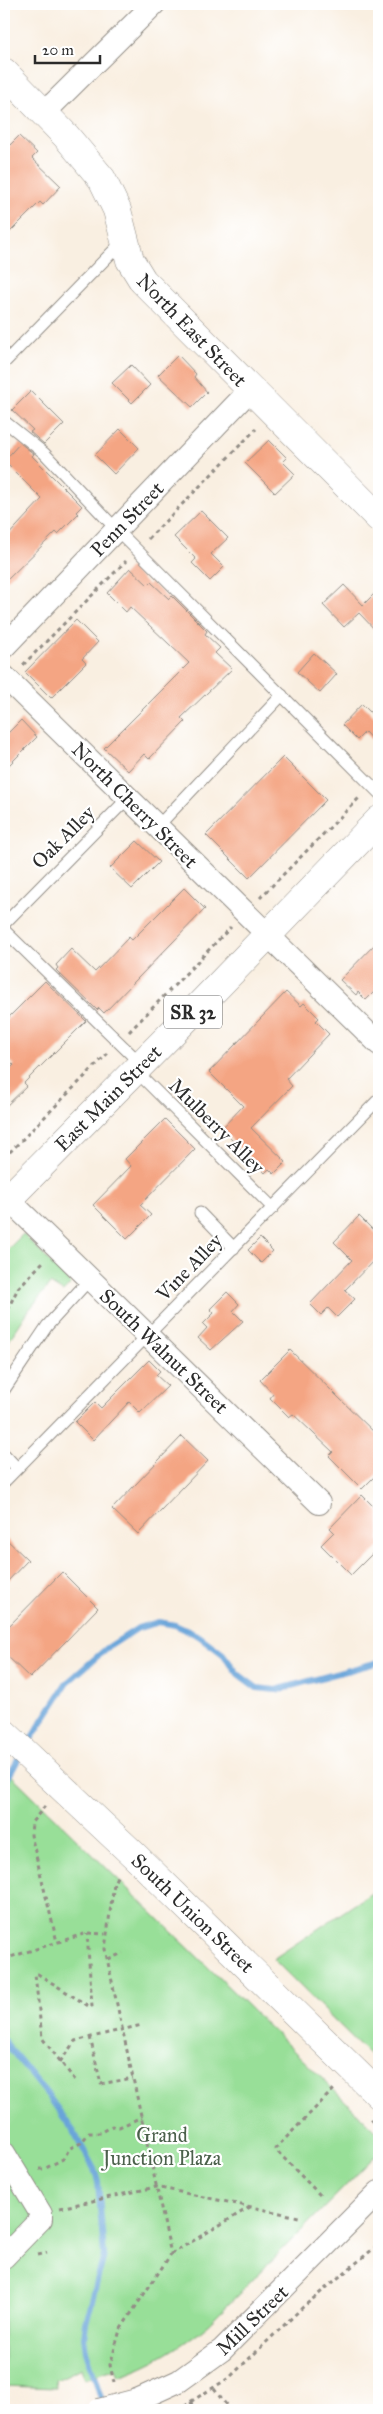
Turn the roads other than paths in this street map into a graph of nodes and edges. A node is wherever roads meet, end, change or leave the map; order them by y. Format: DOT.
graph roads {
  1 [pos="154,4"];
  2 [pos="6,80"];
  3 [pos="44,113"];
  4 [pos="125,240"];
  5 [pos="4,363"];
  6 [pos="250,390"];
  7 [pos="4,421"];
  8 [pos="379,518"];
  9 [pos="117,530"];
  10 [pos="4,648"];
  11 [pos="6,678"];
  12 [pos="282,695"];
  13 [pos="375,789"];
  14 [pos="128,798"];
  15 [pos="379,820"];
  16 [pos="157,827"];
  17 [pos="4,924"];
  18 [pos="4,930"];
  19 [pos="267,934"];
  20 [pos="379,1044"];
  21 [pos="138,1067"];
  22 [pos="379,1099"];
  23 [pos="5,1199"];
  24 [pos="273,1208"];
  25 [pos="200,1213"];
  26 [pos="234,1248"];
  27 [pos="90,1279"];
  28 [pos="148,1336"];
  29 [pos="4,1390"];
  30 [pos="4,1454"];
  31 [pos="17,1468"];
  32 [pos="4,1482"];
  33 [pos="319,1503"];
  34 [pos="5,1734"];
  35 [pos="379,2095"];
  36 [pos="4,2153"];
  37 [pos="379,2192"];
  38 [pos="4,2257"];
  39 [pos="99,2410"];
  1 -- 3 [label="street"];
  2 -- 3 [label="street, North East Street"];
  3 -- 4 [label="street, North East Street"];
  4 -- 5 [label="lane"];
  4 -- 6 [label="street, North East Street"];
  6 -- 8 [label="street, North East Street"];
  6 -- 9 [label="street, Penn Street"];
  7 -- 9 [label="lane"];
  9 -- 10 [label="street, Penn Street"];
  9 -- 12 [label="lane"];
  11 -- 14 [label="street, North Cherry Street"];
  12 -- 13 [label="lane"];
  12 -- 16 [label="lane"];
  14 -- 16 [label="street, North Cherry Street"];
  14 -- 17 [label="lane, Oak Alley"];
  15 -- 19 [label="street, East Main Street / SR 32"];
  16 -- 19 [label="street, North Cherry Street"];
  18 -- 21 [label="lane, Mulberry Alley"];
  19 -- 20 [label="street, North Cherry Street"];
  19 -- 21 [label="street, East Main Street / SR 32"];
  21 -- 23 [label="street, East Main Street / SR 32"];
  21 -- 24 [label="lane, Mulberry Alley"];
  22 -- 24 [label="lane, Vine Alley"];
  23 -- 27 [label="street, South Walnut Street"];
  24 -- 26 [label="lane, Vine Alley"];
  25 -- 26 [label="lane"];
  26 -- 28 [label="lane, Vine Alley"];
  27 -- 28 [label="street, South Walnut Street"];
  27 -- 29 [label="lane"];
  28 -- 31 [label="lane, Vine Alley"];
  28 -- 33 [label="street, South Walnut Street"];
  30 -- 31 [label="lane"];
  31 -- 32 [label="lane, Vine Alley"];
  34 -- 35 [label="street, South Union Street"];
  36 -- 38 [label="street"];
  37 -- 39 [label="street, Mill Street, bridge"];
}
